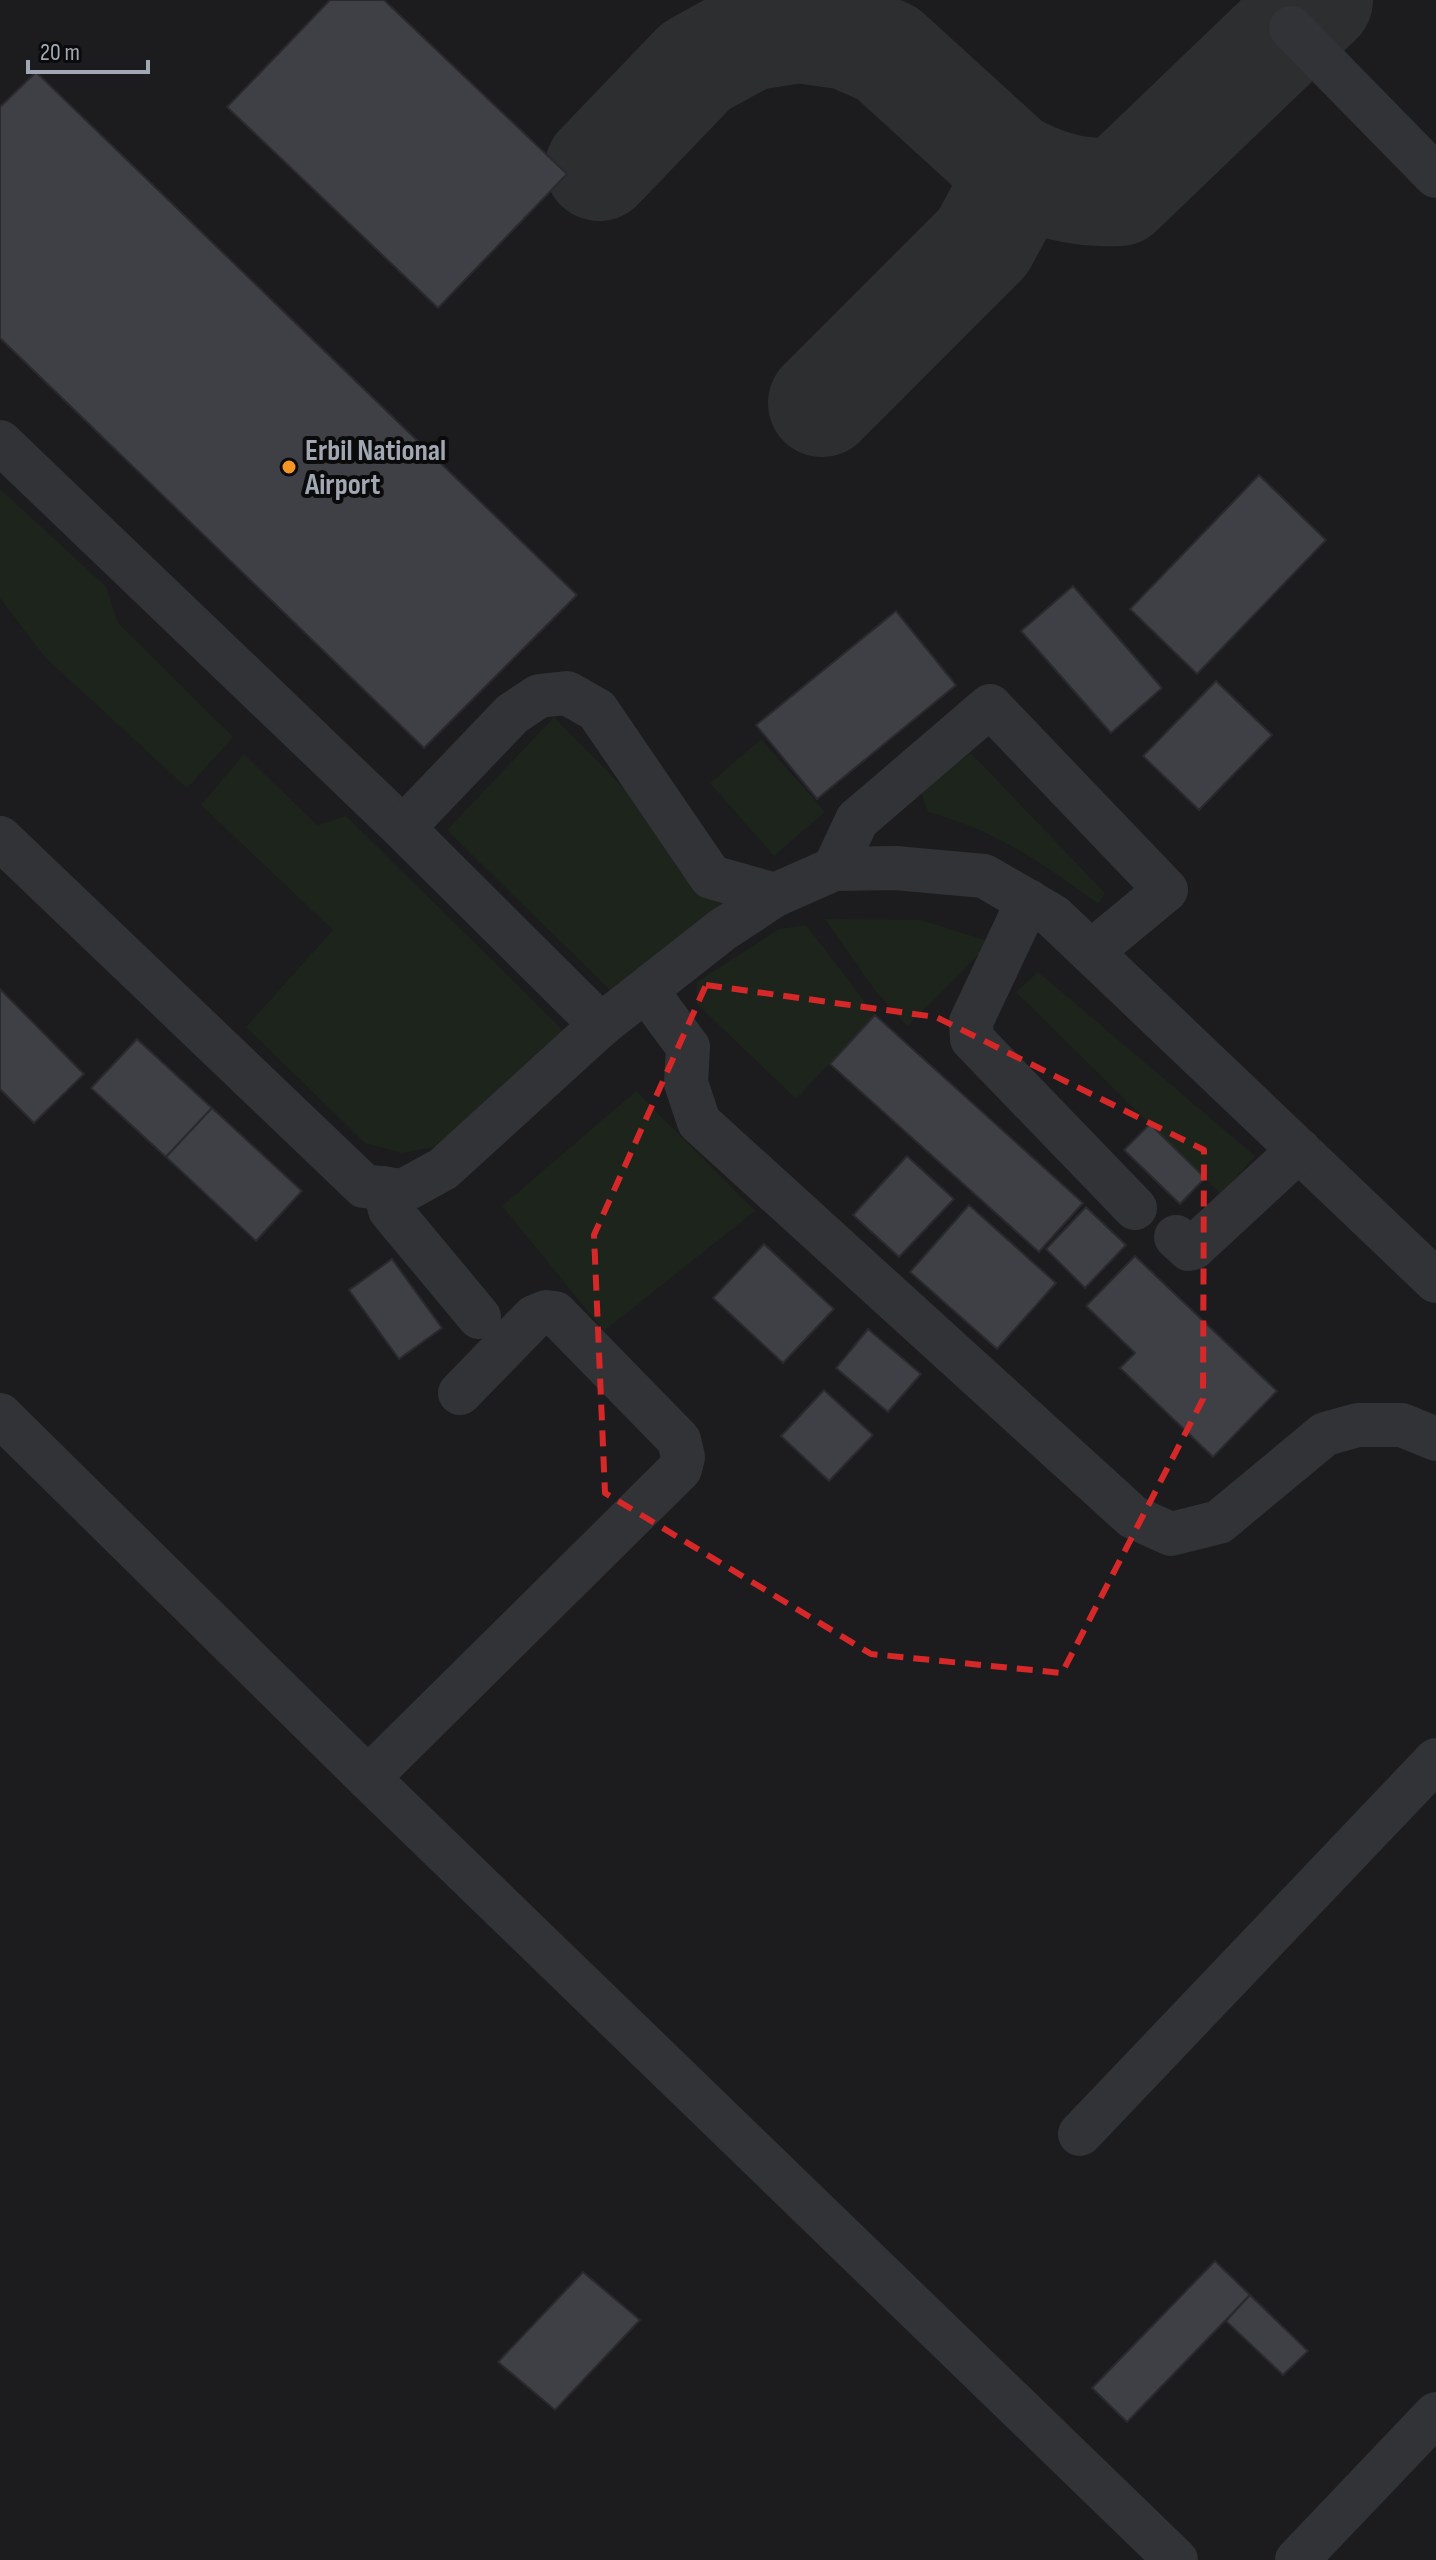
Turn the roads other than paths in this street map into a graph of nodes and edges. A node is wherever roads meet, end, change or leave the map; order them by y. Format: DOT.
graph roads {
  1 [pos="1291,28"];
  2 [pos="1436,176"];
  3 [pos="0,442"];
  4 [pos="403,828"];
  5 [pos="0,838"];
  6 [pos="834,869"];
  7 [pos="775,895"];
  8 [pos="1028,901"];
  9 [pos="1091,952"];
  10 [pos="646,990"];
  11 [pos="601,1025"];
  12 [pos="1299,1150"];
  13 [pos="384,1188"];
  14 [pos="1135,1208"];
  15 [pos="1176,1237"];
  16 [pos="1436,1281"];
  17 [pos="479,1317"];
  18 [pos="460,1393"];
  19 [pos="0,1415"];
  20 [pos="1436,1439"];
  21 [pos="1436,1760"];
  22 [pos="368,1778"];
  23 [pos="1080,2134"];
  24 [pos="1436,2414"];
  25 [pos="1176,2560"];
  26 [pos="1297,2560"];
  1 -- 2 [label="street"];
  3 -- 4 [label="street"];
  4 -- 7 [label="street"];
  4 -- 11 [label="street"];
  5 -- 13 [label="street"];
  6 -- 7 [label="street"];
  6 -- 8 [label="street"];
  6 -- 9 [label="street"];
  7 -- 10 [label="street"];
  8 -- 9 [label="street"];
  8 -- 14 [label="street"];
  9 -- 12 [label="street"];
  10 -- 11 [label="street"];
  10 -- 20 [label="street"];
  11 -- 13 [label="street"];
  12 -- 15 [label="street"];
  12 -- 16 [label="street"];
  13 -- 17 [label="street"];
  18 -- 22 [label="street"];
  19 -- 22 [label="street"];
  21 -- 23 [label="street"];
  22 -- 25 [label="street"];
  24 -- 26 [label="street"];
}
